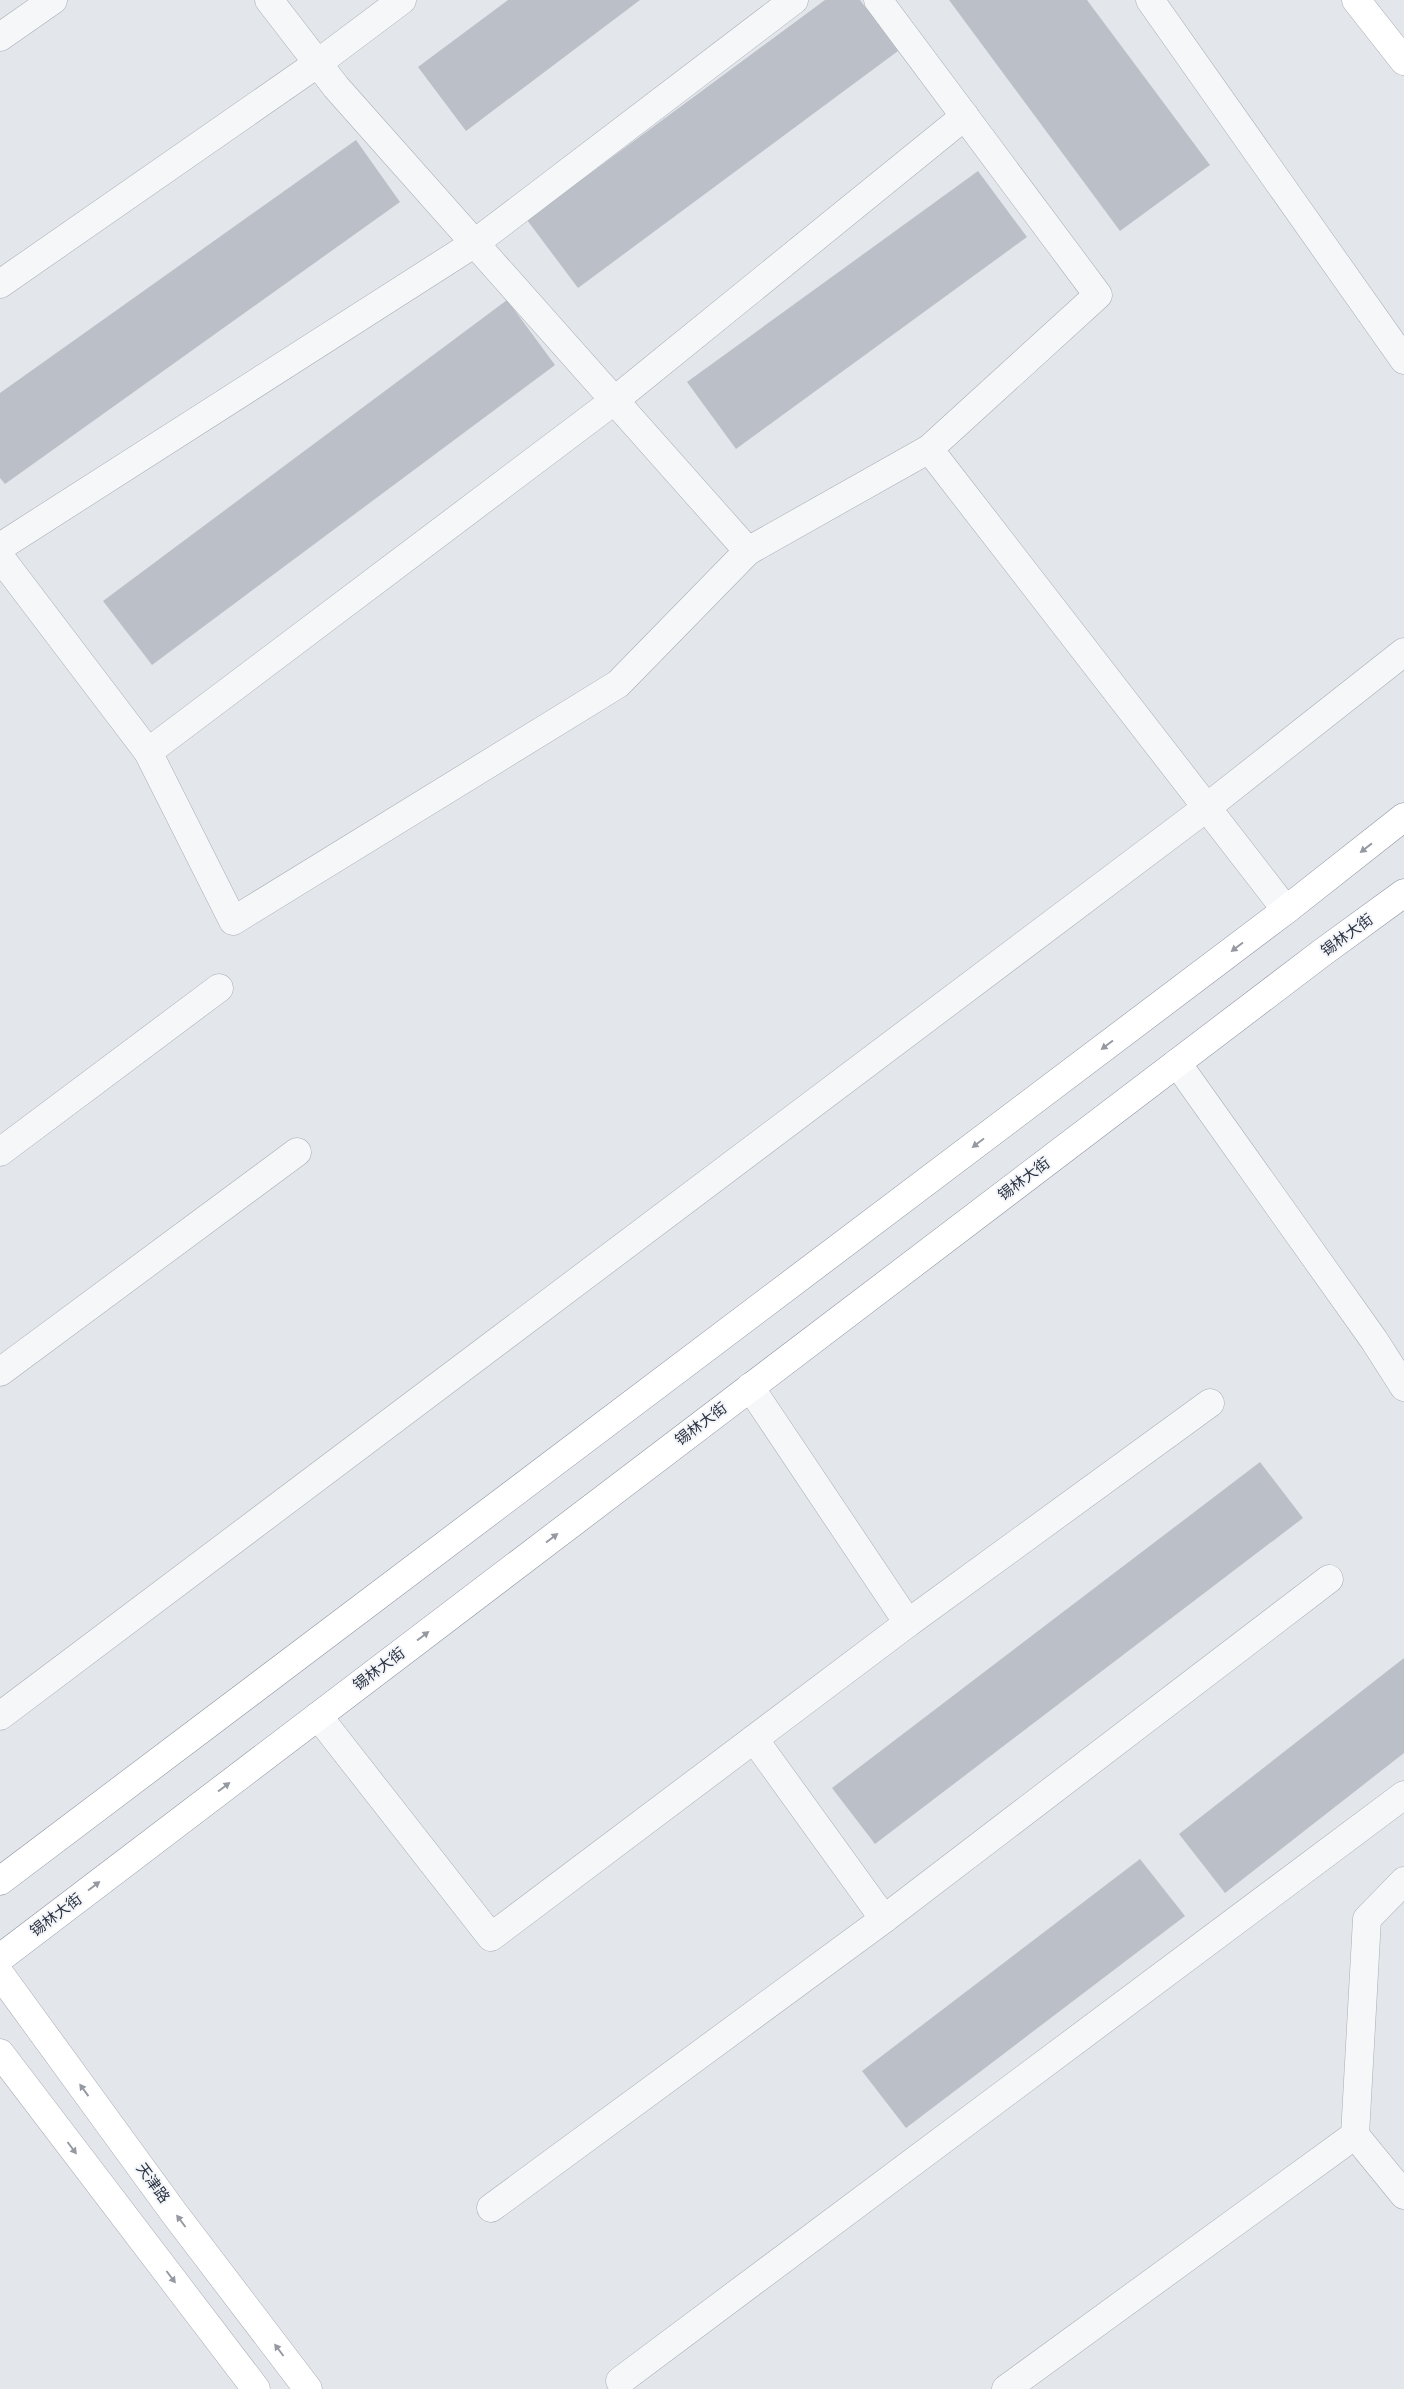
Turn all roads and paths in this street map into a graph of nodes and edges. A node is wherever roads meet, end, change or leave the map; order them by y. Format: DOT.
graph roads {
  1 [pos="53,0"];
  2 [pos="269,0"];
  3 [pos="402,0"];
  4 [pos="794,0"];
  5 [pos="878,0"];
  6 [pos="1150,0"];
  7 [pos="1356,0"];
  8 [pos="0,37"];
  9 [pos="1404,61"];
  10 [pos="318,63"];
  11 [pos="965,116"];
  12 [pos="475,243"];
  13 [pos="0,284"];
  14 [pos="1404,360"];
  15 [pos="615,400"];
  16 [pos="928,450"];
  17 [pos="0,548"];
  18 [pos="748,551"];
  19 [pos="0,557"];
  20 [pos="1404,652"];
  21 [pos="148,752"];
  22 [pos="1206,808"];
  23 [pos="1404,818"];
  24 [pos="1404,893"];
  25 [pos="1286,910"];
  26 [pos="219,988"];
  27 [pos="1177,1063"];
  28 [pos="0,1152"];
  29 [pos="297,1152"];
  30 [pos="0,1372"];
  31 [pos="750,1387"];
  32 [pos="1404,1387"];
  33 [pos="1210,1403"];
  34 [pos="1330,1579"];
  35 [pos="908,1623"];
  36 [pos="0,1716"];
  37 [pos="318,1716"];
  38 [pos="754,1740"];
  39 [pos="1404,1795"];
  40 [pos="0,1881"];
  41 [pos="1404,1881"];
  42 [pos="884,1919"];
  43 [pos="0,1958"];
  44 [pos="0,1974"];
  45 [pos="0,2054"];
  46 [pos="1355,2135"];
  47 [pos="1404,2195"];
  48 [pos="491,2208"];
  49 [pos="620,2381"];
  50 [pos="256,2389"];
  51 [pos="308,2389"];
  52 [pos="1006,2389"];
  1 -- 8 [label="street"];
  2 -- 10 [label="street"];
  3 -- 10 [label="street"];
  4 -- 12 [label="street"];
  5 -- 11 [label="street"];
  6 -- 14 [label="street"];
  7 -- 9 [label="main road"];
  10 -- 12 [label="street"];
  10 -- 13 [label="street"];
  11 -- 15 [label="street"];
  11 -- 16 [label="street"];
  12 -- 15 [label="street"];
  12 -- 17 [label="street"];
  15 -- 18 [label="street"];
  15 -- 21 [label="street"];
  16 -- 18 [label="street"];
  16 -- 22 [label="street"];
  18 -- 21 [label="street"];
  19 -- 21 [label="street"];
  20 -- 22 [label="street"];
  22 -- 25 [label="street"];
  22 -- 36 [label="street"];
  23 -- 25 [label="main road, one-way"];
  24 -- 27 [label="main road, 锡林大街"];
  25 -- 40 [label="main road, one-way"];
  26 -- 28 [label="street"];
  27 -- 31 [label="main road, 锡林大街"];
  27 -- 32 [label="street"];
  29 -- 30 [label="street"];
  31 -- 35 [label="street"];
  37 -- 31 [label="main road, 锡林大街, one-way"];
  33 -- 35 [label="street"];
  34 -- 42 [label="street"];
  35 -- 38 [label="street"];
  37 -- 38 [label="street"];
  43 -- 37 [label="main road, 锡林大街, one-way"];
  38 -- 42 [label="street"];
  39 -- 49 [label="street"];
  41 -- 46 [label="street"];
  42 -- 48 [label="street"];
  51 -- 44 [label="main road, 天津路, one-way"];
  45 -- 50 [label="main road, one-way"];
  46 -- 47 [label="street"];
  46 -- 52 [label="street"];
}
